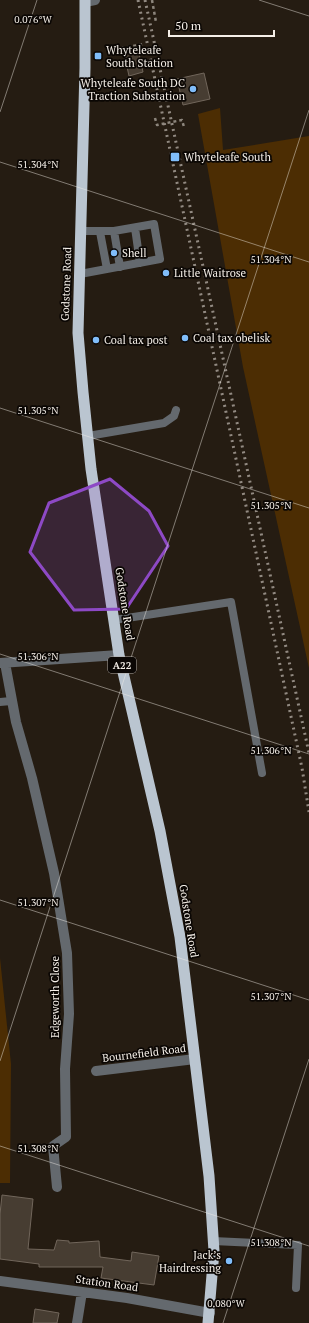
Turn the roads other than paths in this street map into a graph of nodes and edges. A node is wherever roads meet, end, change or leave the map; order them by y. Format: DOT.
graph roads {
  1 [pos="87,1"];
  2 [pos="135,228"];
  3 [pos="81,231"];
  4 [pos="114,231"];
  5 [pos="100,232"];
  6 [pos="140,263"];
  7 [pos="120,267"];
  8 [pos="107,269"];
  9 [pos="80,274"];
  10 [pos="176,410"];
  11 [pos="88,436"];
  12 [pos="114,620"];
  13 [pos="119,655"];
  14 [pos="3,663"];
  15 [pos="11,701"];
  16 [pos="0,702"];
  17 [pos="262,773"];
  18 [pos="195,1058"];
  19 [pos="96,1071"];
  20 [pos="56,1187"];
  21 [pos="213,1241"];
  22 [pos="0,1281"];
  23 [pos="296,1288"];
  24 [pos="82,1292"];
  25 [pos="209,1318"];
  26 [pos="77,1323"];
  1 -- 3 [label="highway, Godstone Road / A22"];
  2 -- 4 [label="lane"];
  2 -- 6 [label="lane"];
  2 -- 6 [label="lane"];
  3 -- 5 [label="lane"];
  3 -- 9 [label="highway, Godstone Road / A22"];
  4 -- 5 [label="lane"];
  4 -- 7 [label="lane"];
  5 -- 8 [label="lane"];
  6 -- 7 [label="lane"];
  7 -- 8 [label="lane"];
  8 -- 9 [label="lane"];
  9 -- 11 [label="highway, Godstone Road / A22"];
  10 -- 11 [label="lane"];
  11 -- 12 [label="highway, Godstone Road / A22"];
  12 -- 13 [label="highway, Godstone Road / A22"];
  12 -- 17 [label="lane"];
  13 -- 14 [label="street"];
  13 -- 18 [label="highway, Godstone Road / A22"];
  14 -- 15 [label="street, Edgeworth Close"];
  15 -- 16 [label="lane"];
  15 -- 20 [label="street, Edgeworth Close"];
  18 -- 19 [label="street, Bournefield Road"];
  18 -- 21 [label="highway, Godstone Road / A22"];
  21 -- 23 [label="lane"];
  21 -- 25 [label="highway, Godstone Road / A22"];
  22 -- 24 [label="street, Station Road"];
  24 -- 25 [label="street, Station Road"];
  24 -- 26 [label="street"];
}
